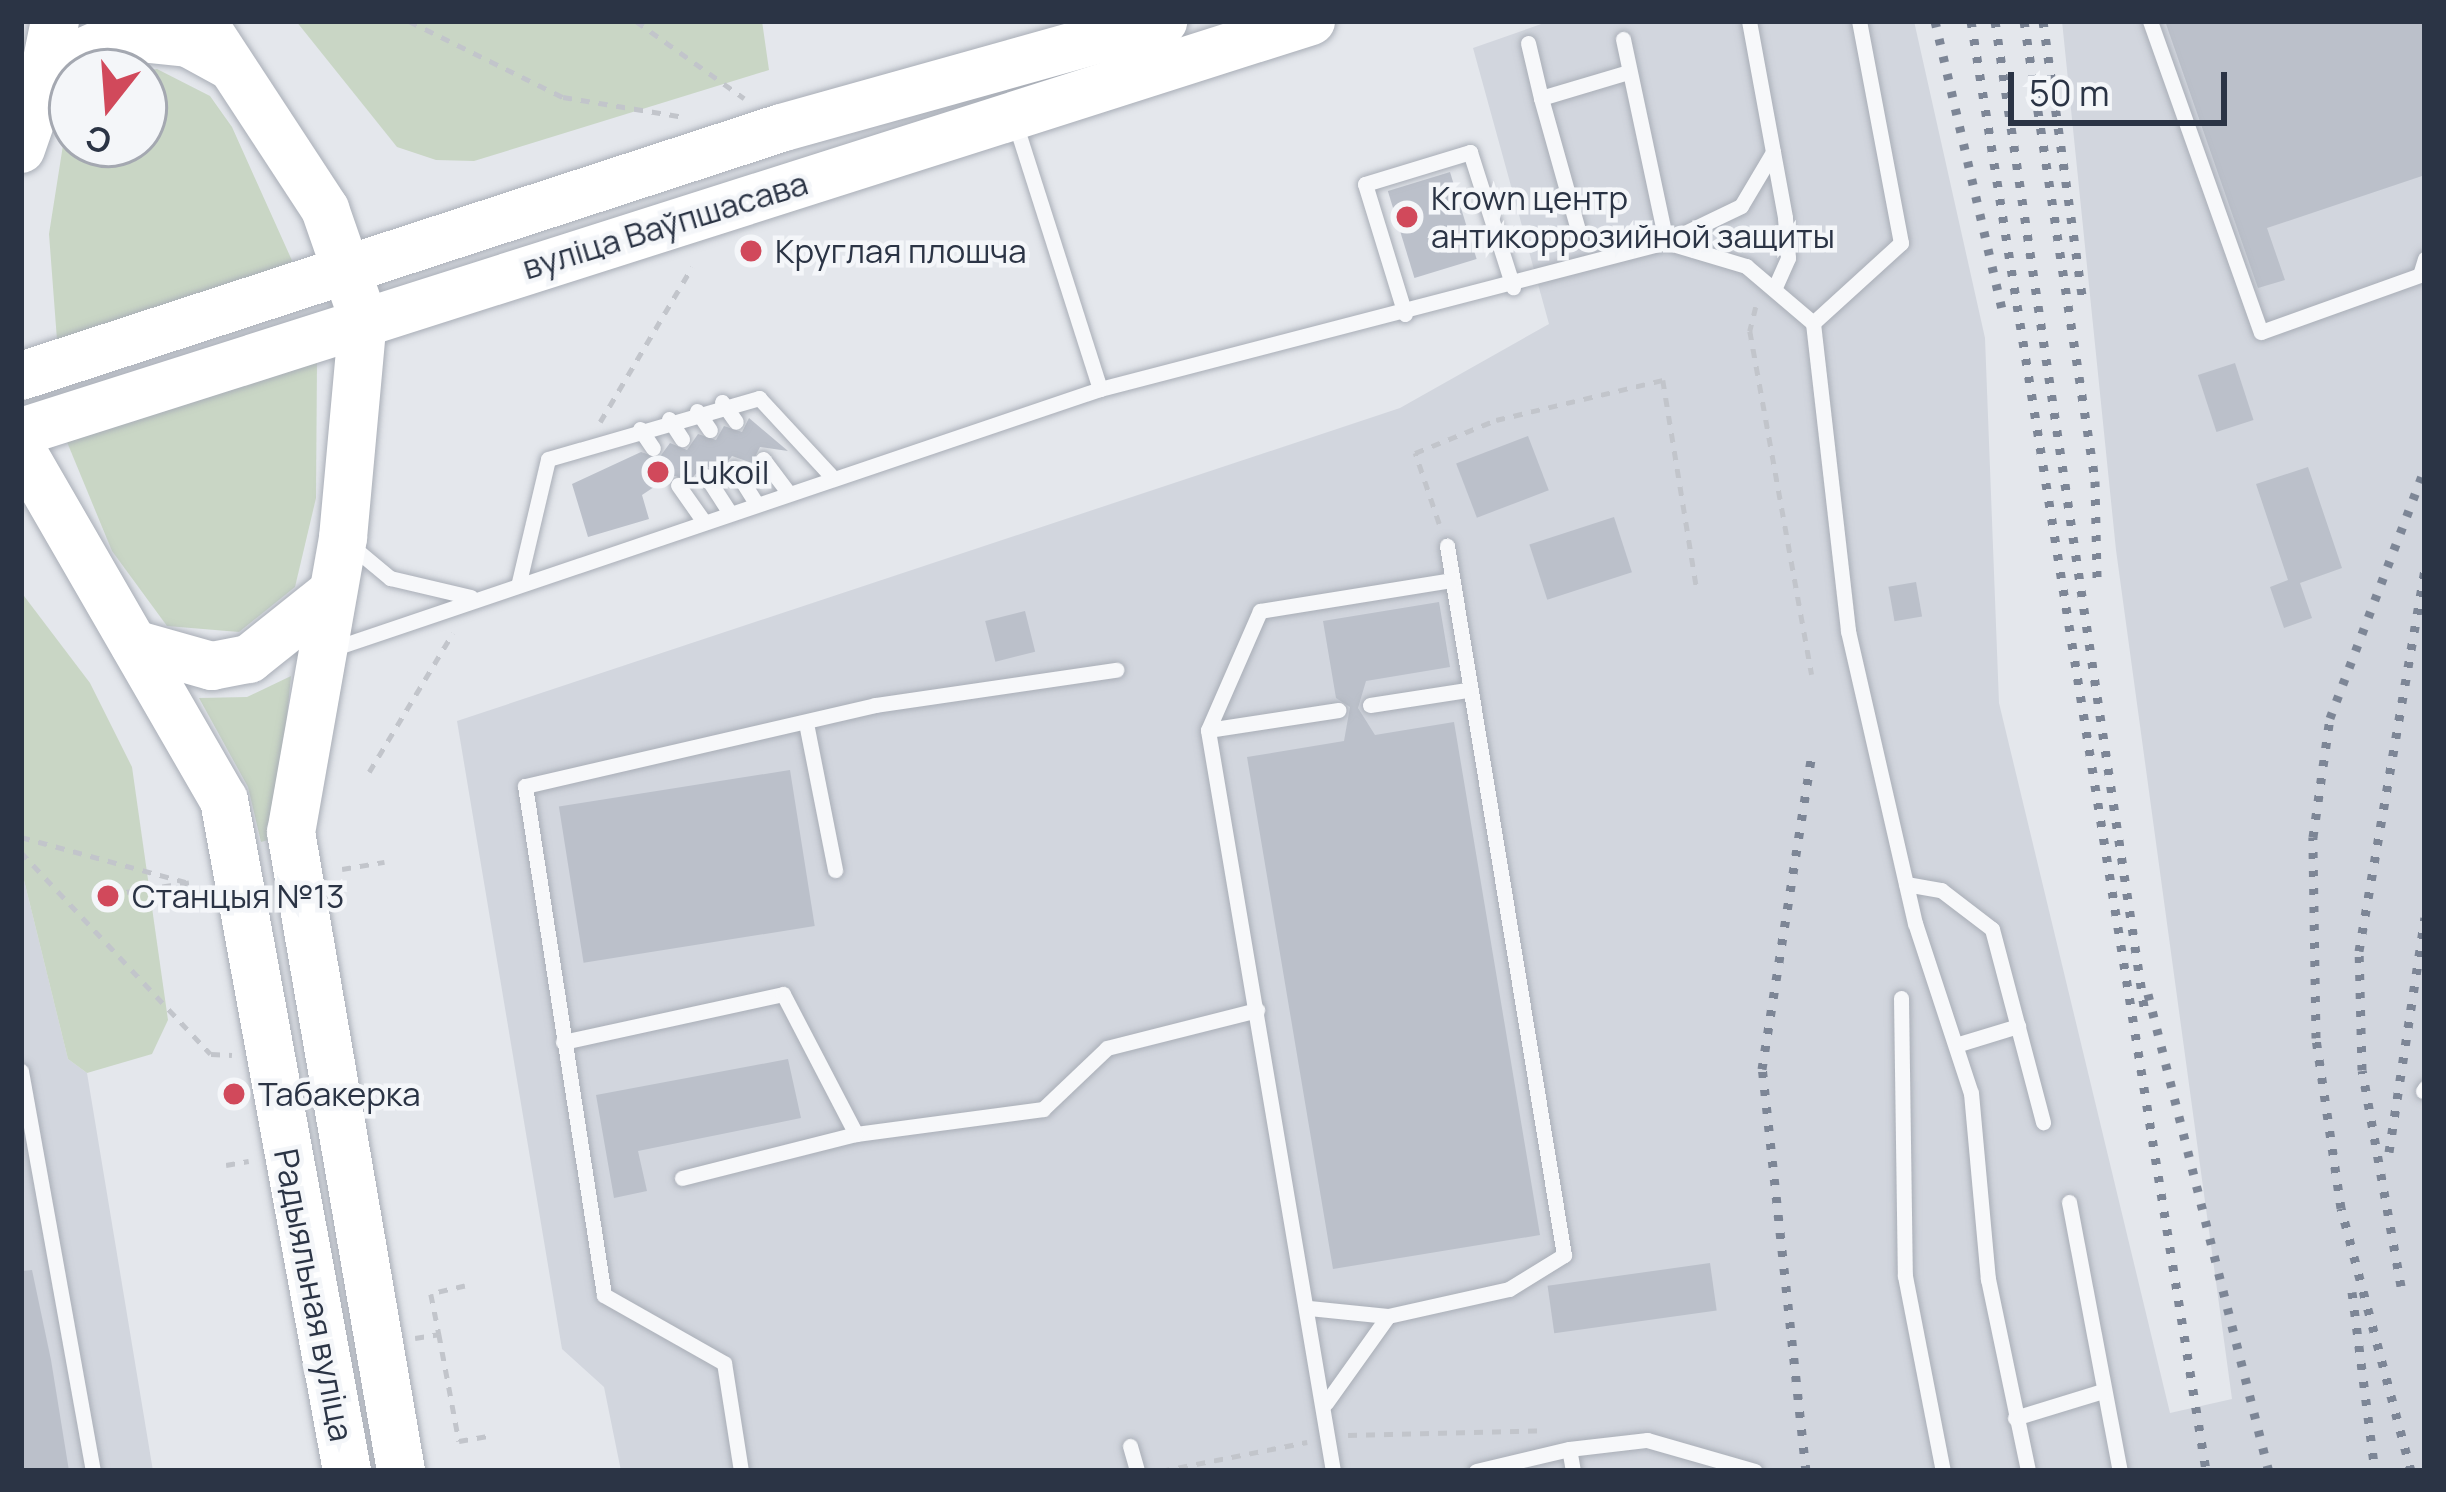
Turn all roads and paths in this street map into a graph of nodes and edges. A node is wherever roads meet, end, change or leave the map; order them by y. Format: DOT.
graph roads {
  1 [pos="55,21"];
  2 [pos="202,21"];
  3 [pos="410,21"];
  4 [pos="636,21"];
  5 [pos="1163,21"];
  6 [pos="1311,21"];
  7 [pos="1749,21"];
  8 [pos="1859,21"];
  9 [pos="2150,21"];
  10 [pos="1623,39"];
  11 [pos="1528,43"];
  12 [pos="230,66"];
  13 [pos="1625,74"];
  14 [pos="40,94"];
  15 [pos="1541,98"];
  16 [pos="748,101"];
  17 [pos="1013,116"];
  18 [pos="691,118"];
  19 [pos="21,149"];
  20 [pos="1773,152"];
  21 [pos="1580,236"];
  22 [pos="1666,242"];
  23 [pos="2425,259"];
  24 [pos="350,266"];
  25 [pos="692,266"];
  26 [pos="1769,282"];
  27 [pos="1513,287"];
  28 [pos="1406,314"];
  29 [pos="363,318"];
  30 [pos="1813,323"];
  31 [pos="21,376"];
  32 [pos="1100,389"];
  33 [pos="722,402"];
  34 [pos="697,411"];
  35 [pos="669,419"];
  36 [pos="736,422"];
  37 [pos="640,429"];
  38 [pos="710,430"];
  39 [pos="21,432"];
  40 [pos="682,439"];
  41 [pos="586,446"];
  42 [pos="653,448"];
  43 [pos="21,449"];
  44 [pos="763,459"];
  45 [pos="734,468"];
  46 [pos="706,476"];
  47 [pos="833,478"];
  48 [pos="678,485"];
  49 [pos="786,490"];
  50 [pos="755,501"];
  51 [pos="728,510"];
  52 [pos="702,519"];
  53 [pos="344,538"];
  54 [pos="1447,546"];
  55 [pos="1452,580"];
  56 [pos="519,582"];
  57 [pos="1697,591"];
  58 [pos="333,592"];
  59 [pos="474,598"];
  60 [pos="134,644"];
  61 [pos="322,654"];
  62 [pos="1117,670"];
  63 [pos="1812,674"];
  64 [pos="1467,690"];
  65 [pos="1370,705"];
  66 [pos="1338,710"];
  67 [pos="806,723"];
  68 [pos="1208,730"];
  69 [pos="369,772"];
  70 [pos="21,837"];
  71 [pos="21,852"];
  72 [pos="384,862"];
  73 [pos="342,869"];
  74 [pos="835,870"];
  75 [pos="1906,884"];
  76 [pos="123,893"];
  77 [pos="1900,998"];
  78 [pos="1257,1010"];
  79 [pos="2018,1026"];
  80 [pos="563,1042"];
  81 [pos="1959,1045"];
  82 [pos="21,1071"];
  83 [pos="235,1073"];
  84 [pos="2043,1122"];
  85 [pos="856,1134"];
  86 [pos="247,1146"];
  87 [pos="226,1165"];
  88 [pos="682,1178"];
  89 [pos="2069,1202"];
  90 [pos="465,1286"];
  91 [pos="1309,1307"];
  92 [pos="1388,1316"];
  93 [pos="2103,1390"];
  94 [pos="1326,1403"];
  95 [pos="2015,1418"];
  96 [pos="493,1435"];
  97 [pos="1330,1438"];
  98 [pos="1130,1446"];
  99 [pos="1569,1449"];
  100 [pos="93,1471"];
  101 [pos="346,1471"];
  102 [pos="401,1471"];
  103 [pos="741,1471"];
  104 [pos="1136,1471"];
  105 [pos="1161,1471"];
  106 [pos="1334,1471"];
  107 [pos="1476,1471"];
  108 [pos="1573,1471"];
  109 [pos="1755,1471"];
  110 [pos="1943,1471"];
  111 [pos="2028,1471"];
  112 [pos="2120,1471"];
  1 -- 14 [label="main road"];
  2 -- 12 [label="main road"];
  3 -- 18 [label="path"];
  4 -- 16 [label="path"];
  5 -- 24 [label="main road, вуліца Ваўпшасава"];
  6 -- 17 [label="main road, вуліца Ваўпшасава"];
  7 -- 20 [label="lane"];
  8 -- 30 [label="lane"];
  9 -- 23 [label="lane"];
  10 -- 13 [label="lane"];
  11 -- 15 [label="lane"];
  12 -- 14 [label="main road"];
  12 -- 24 [label="main road, Радыяльная вуліца"];
  13 -- 15 [label="lane"];
  13 -- 22 [label="lane"];
  14 -- 19 [label="main road"];
  15 -- 21 [label="lane"];
  17 -- 29 [label="main road, вуліца Ваўпшасава"];
  17 -- 32 [label="lane"];
  20 -- 22 [label="lane"];
  20 -- 26 [label="lane"];
  22 -- 26 [label="lane"];
  22 -- 27 [label="lane"];
  24 -- 29 [label="main road, Радыяльная вуліца"];
  24 -- 31 [label="main road, вуліца Ваўпшасава"];
  25 -- 41 [label="path"];
  26 -- 30 [label="lane"];
  26 -- 63 [label="path"];
  27 -- 28 [label="lane"];
  27 -- 28 [label="lane"];
  28 -- 32 [label="lane"];
  29 -- 39 [label="main road, вуліца Ваўпшасава"];
  29 -- 53 [label="main road, Радыяльная вуліца"];
  30 -- 75 [label="lane"];
  32 -- 47 [label="lane"];
  33 -- 34 [label="lane"];
  33 -- 36 [label="lane"];
  33 -- 47 [label="lane"];
  34 -- 35 [label="lane"];
  34 -- 38 [label="lane"];
  35 -- 37 [label="lane"];
  35 -- 40 [label="lane"];
  37 -- 41 [label="lane"];
  37 -- 42 [label="lane"];
  41 -- 56 [label="lane"];
  43 -- 60 [label="main road, Радыяльная вуліца"];
  44 -- 49 [label="lane"];
  45 -- 50 [label="lane"];
  46 -- 51 [label="lane"];
  47 -- 49 [label="lane"];
  48 -- 52 [label="lane"];
  49 -- 50 [label="lane"];
  50 -- 51 [label="lane"];
  51 -- 52 [label="lane"];
  52 -- 56 [label="lane"];
  53 -- 58 [label="main road, Радыяльная вуліца"];
  53 -- 59 [label="lane"];
  54 -- 55 [label="lane"];
  54 -- 57 [label="path"];
  55 -- 64 [label="lane"];
  55 -- 68 [label="lane"];
  56 -- 59 [label="lane"];
  58 -- 60 [label="main road"];
  58 -- 61 [label="main road, Радыяльная вуліца"];
  59 -- 61 [label="lane"];
  59 -- 69 [label="path"];
  60 -- 101 [label="main road, Радыяльная вуліца"];
  61 -- 102 [label="main road, Радыяльная вуліца"];
  62 -- 67 [label="lane"];
  64 -- 65 [label="lane"];
  64 -- 92 [label="lane"];
  66 -- 68 [label="lane"];
  67 -- 74 [label="lane"];
  67 -- 80 [label="lane"];
  68 -- 78 [label="lane"];
  70 -- 76 [label="path"];
  71 -- 83 [label="path"];
  72 -- 73 [label="path"];
  75 -- 79 [label="lane"];
  75 -- 81 [label="lane"];
  77 -- 110 [label="lane"];
  78 -- 85 [label="lane"];
  78 -- 91 [label="lane"];
  79 -- 81 [label="lane"];
  79 -- 84 [label="lane"];
  80 -- 85 [label="lane"];
  80 -- 103 [label="lane"];
  81 -- 95 [label="lane"];
  82 -- 100 [label="lane"];
  85 -- 88 [label="lane"];
  86 -- 87 [label="path"];
  89 -- 93 [label="lane"];
  90 -- 96 [label="path"];
  91 -- 92 [label="lane"];
  91 -- 94 [label="lane"];
  92 -- 94 [label="lane"];
  93 -- 95 [label="lane"];
  93 -- 112 [label="lane"];
  94 -- 97 [label="lane"];
  95 -- 111 [label="lane"];
  97 -- 99 [label="path"];
  97 -- 105 [label="path"];
  97 -- 106 [label="lane"];
  98 -- 104 [label="lane"];
  99 -- 107 [label="lane"];
  99 -- 108 [label="lane"];
  99 -- 109 [label="lane"];
}
